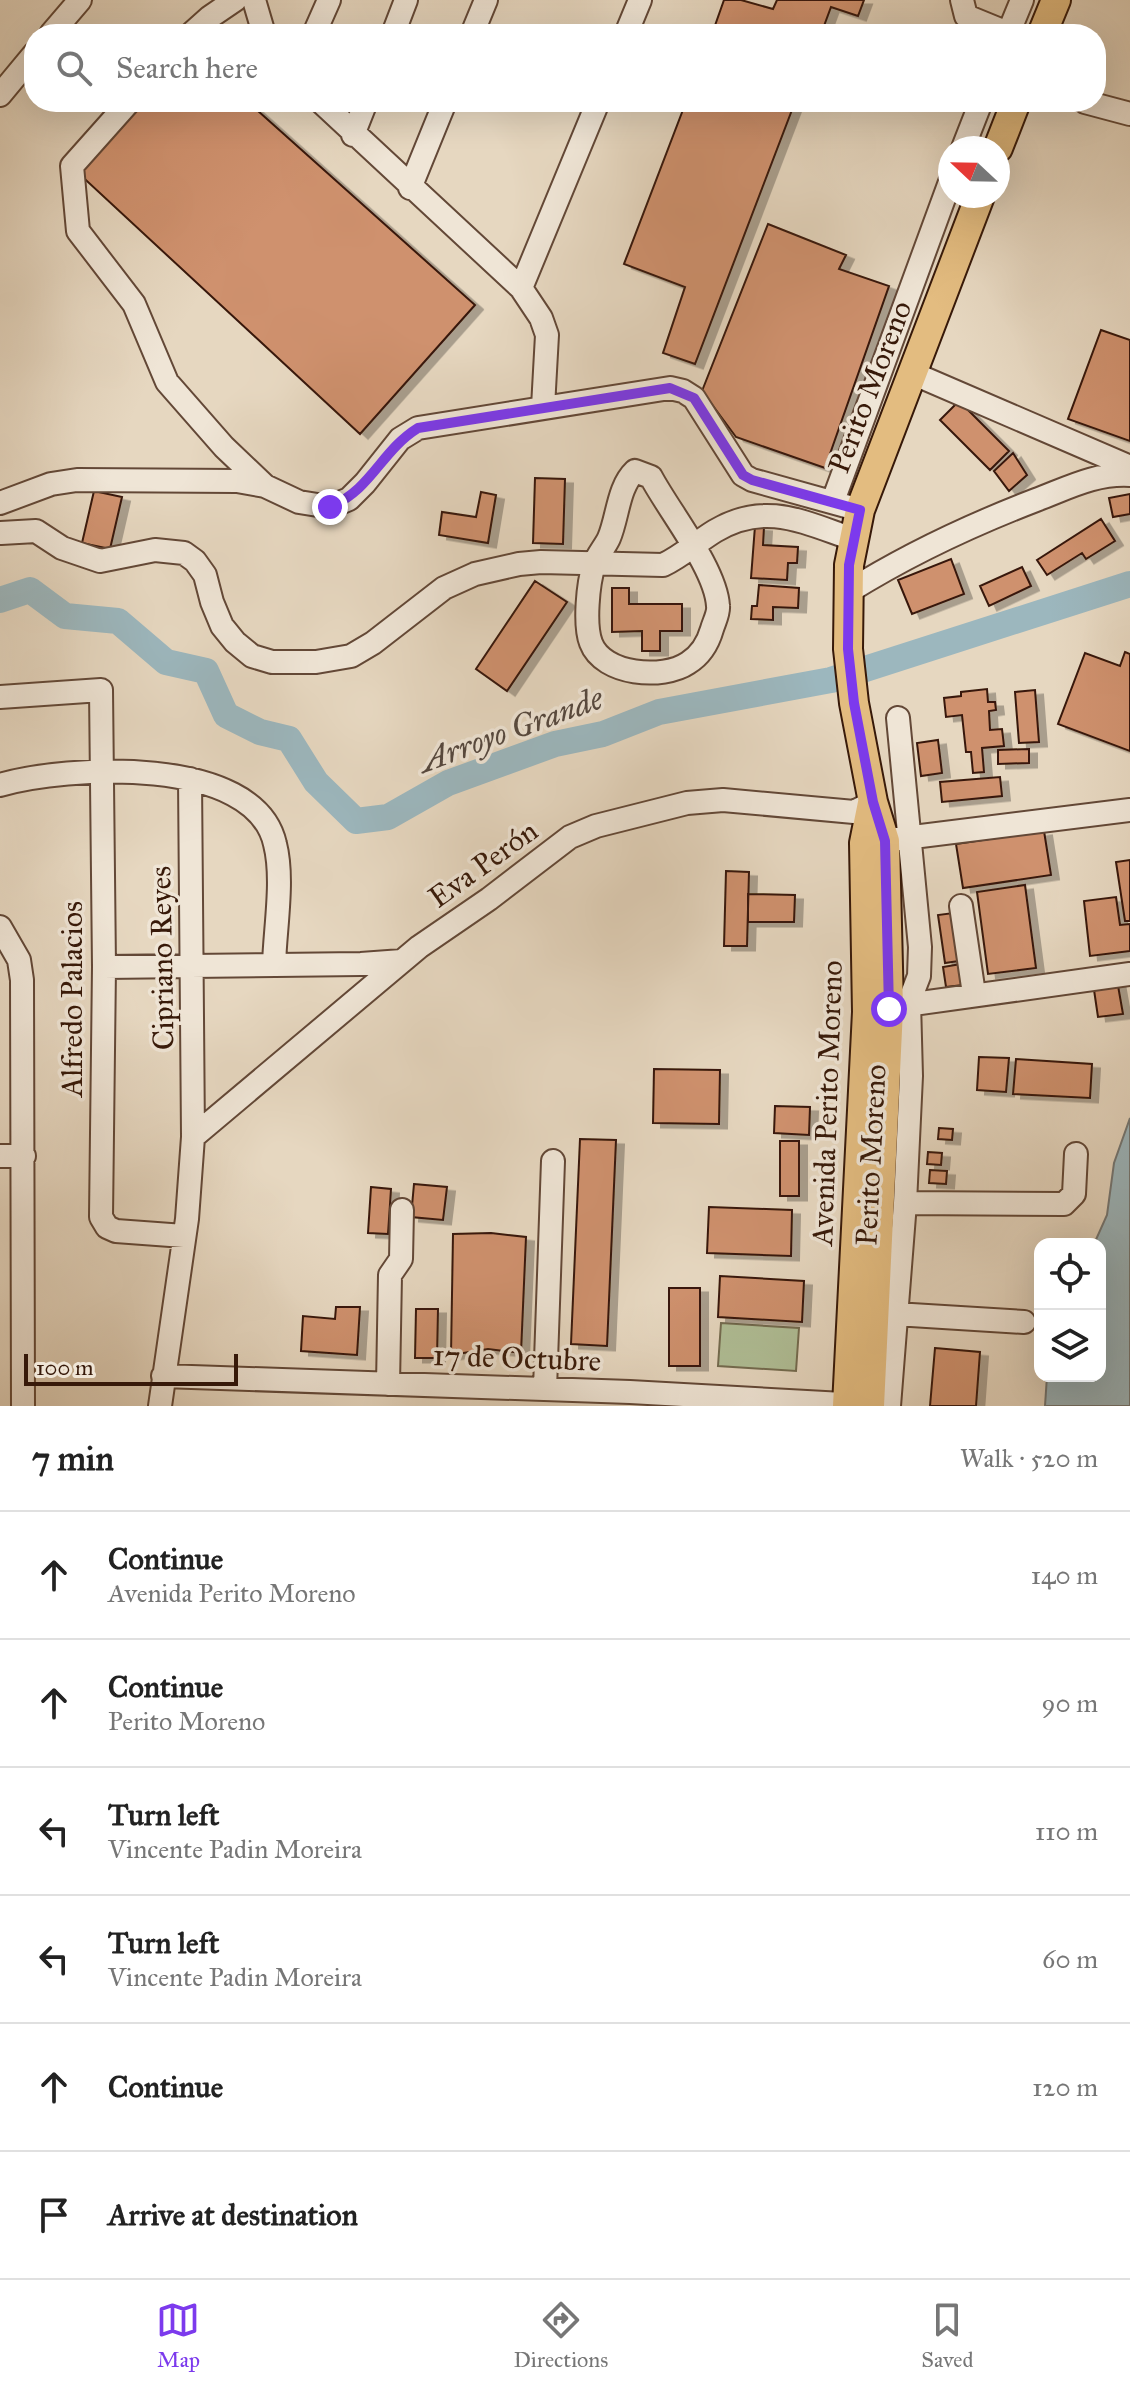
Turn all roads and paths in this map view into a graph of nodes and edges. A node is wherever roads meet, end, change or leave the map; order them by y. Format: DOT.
graph roads {
  1 [pos="80,0"];
  2 [pos="235,0"];
  3 [pos="254,0"];
  4 [pos="329,0"];
  5 [pos="406,0"];
  6 [pos="486,0"];
  7 [pos="640,0"];
  8 [pos="962,0"];
  9 [pos="1022,0"];
  10 [pos="1056,0"];
  11 [pos="60,24"];
  12 [pos="202,24"];
  13 [pos="261,24"];
  14 [pos="318,24"];
  15 [pos="397,24"];
  16 [pos="476,24"];
  17 [pos="630,24"];
  18 [pos="985,24"];
  19 [pos="1013,24"];
  20 [pos="1046,24"];
  21 [pos="24,66"];
  22 [pos="0,95"];
  23 [pos="1106,108"];
  24 [pos="120,112"];
  25 [pos="331,112"];
  26 [pos="362,112"];
  27 [pos="441,112"];
  28 [pos="594,112"];
  29 [pos="977,112"];
  30 [pos="1012,112"];
  31 [pos="1130,114"];
  32 [pos="353,135"];
  33 [pos="968,136"];
  34 [pos="1003,136"];
  35 [pos="410,188"];
  36 [pos="940,208"];
  37 [pos="975,208"];
  38 [pos="521,288"];
  39 [pos="912,373"];
  40 [pos="543,407"];
  41 [pos="1130,467"];
  42 [pos="1130,475"];
  43 [pos="265,486"];
  44 [pos="833,501"];
  45 [pos="0,503"];
  46 [pos="860,510"];
  47 [pos="1,533"];
  48 [pos="853,539"];
  49 [pos="692,546"];
  50 [pos="594,563"];
  51 [pos="848,592"];
  52 [pos="0,697"];
  53 [pos="854,703"];
  54 [pos="898,718"];
  55 [pos="101,772"];
  56 [pos="190,779"];
  57 [pos="0,785"];
  58 [pos="873,802"];
  59 [pos="1130,810"];
  60 [pos="887,841"];
  61 [pos="961,906"];
  62 [pos="0,927"];
  63 [pos="9,960"];
  64 [pos="402,961"];
  65 [pos="274,965"];
  66 [pos="192,966"];
  67 [pos="104,967"];
  68 [pos="1130,974"];
  69 [pos="974,994"];
  70 [pos="888,1008"];
  71 [pos="193,1137"];
  72 [pos="1076,1154"];
  73 [pos="0,1156"];
  74 [pos="24,1156"];
  75 [pos="553,1161"];
  76 [pos="905,1203"];
  77 [pos="402,1210"];
  78 [pos="184,1236"];
  79 [pos="895,1314"];
  80 [pos="1024,1322"];
  81 [pos="163,1376"];
  82 [pos="388,1384"];
  83 [pos="545,1389"];
  84 [pos="457,1396"];
  85 [pos="630,1399"];
  86 [pos="858,1405"];
  87 [pos="23,1406"];
  88 [pos="160,1406"];
  89 [pos="889,1406"];
  1 -- 11 [label="street"];
  2 -- 12 [label="street"];
  3 -- 13 [label="street"];
  4 -- 14 [label="street"];
  5 -- 15 [label="street"];
  6 -- 16 [label="street"];
  7 -- 17 [label="street"];
  8 -- 18 [label="street"];
  9 -- 19 [label="street"];
  10 -- 20 [label="main road"];
  21 -- 22 [label="street"];
  23 -- 31 [label="street"];
  24 -- 43 [label="street"];
  25 -- 32 [label="street"];
  26 -- 32 [label="street"];
  27 -- 35 [label="street"];
  28 -- 38 [label="street"];
  29 -- 33 [label="street"];
  30 -- 34 [label="main road"];
  32 -- 35 [label="street"];
  35 -- 38 [label="street"];
  36 -- 44 [label="street"];
  37 -- 39 [label="main road, Perito Moreno"];
  38 -- 40 [label="street"];
  39 -- 41 [label="street"];
  39 -- 46 [label="main road, Perito Moreno"];
  40 -- 43 [label="street"];
  40 -- 44 [label="street"];
  42 -- 51 [label="street"];
  43 -- 45 [label="street"];
  44 -- 46 [label="street"];
  46 -- 48 [label="main road, Perito Moreno"];
  47 -- 50 [label="street"];
  48 -- 49 [label="street"];
  48 -- 51 [label="main road, Perito Moreno"];
  49 -- 50 [label="street"];
  49 -- 50 [label="street"];
  49 -- 50 [label="street"];
  51 -- 53 [label="main road, Perito Moreno"];
  52 -- 55 [label="street, Alfredo Palacios"];
  53 -- 58 [label="main road, Avenida Perito Moreno"];
  54 -- 60 [label="street, Perito Moreno"];
  55 -- 56 [label="street"];
  55 -- 57 [label="street"];
  55 -- 67 [label="street, Alfredo Palacios"];
  56 -- 65 [label="street"];
  56 -- 66 [label="street, Cipriano Reyes"];
  58 -- 60 [label="main road, Avenida Perito Moreno"];
  58 -- 64 [label="street, Eva Perón"];
  59 -- 60 [label="street"];
  60 -- 70 [label="main road, Avenida Perito Moreno"];
  60 -- 70 [label="street, Perito Moreno"];
  61 -- 69 [label="street"];
  62 -- 63 [label="street"];
  63 -- 74 [label="street"];
  64 -- 65 [label="street"];
  64 -- 71 [label="street, Eva Perón"];
  65 -- 66 [label="street"];
  66 -- 67 [label="street"];
  66 -- 71 [label="street, Cipriano Reyes"];
  67 -- 78 [label="street, Alfredo Palacios"];
  68 -- 69 [label="street"];
  69 -- 70 [label="street"];
  70 -- 76 [label="street, Perito Moreno"];
  70 -- 86 [label="main road, Avenida Perito Moreno"];
  71 -- 78 [label="street, Cipriano Reyes"];
  72 -- 76 [label="street"];
  73 -- 74 [label="street"];
  74 -- 87 [label="street"];
  75 -- 83 [label="street"];
  76 -- 79 [label="street, Perito Moreno"];
  77 -- 82 [label="street"];
  78 -- 81 [label="street, Cipriano Reyes"];
  79 -- 80 [label="street"];
  79 -- 89 [label="street, Perito Moreno"];
  81 -- 82 [label="street, 17 de Octubre"];
  81 -- 88 [label="street, Cipriano Reyes"];
  82 -- 84 [label="street, 17 de Octubre"];
  83 -- 84 [label="street, 17 de Octubre"];
  83 -- 85 [label="street, 17 de Octubre"];
  85 -- 86 [label="street, 17 de Octubre"];
}
